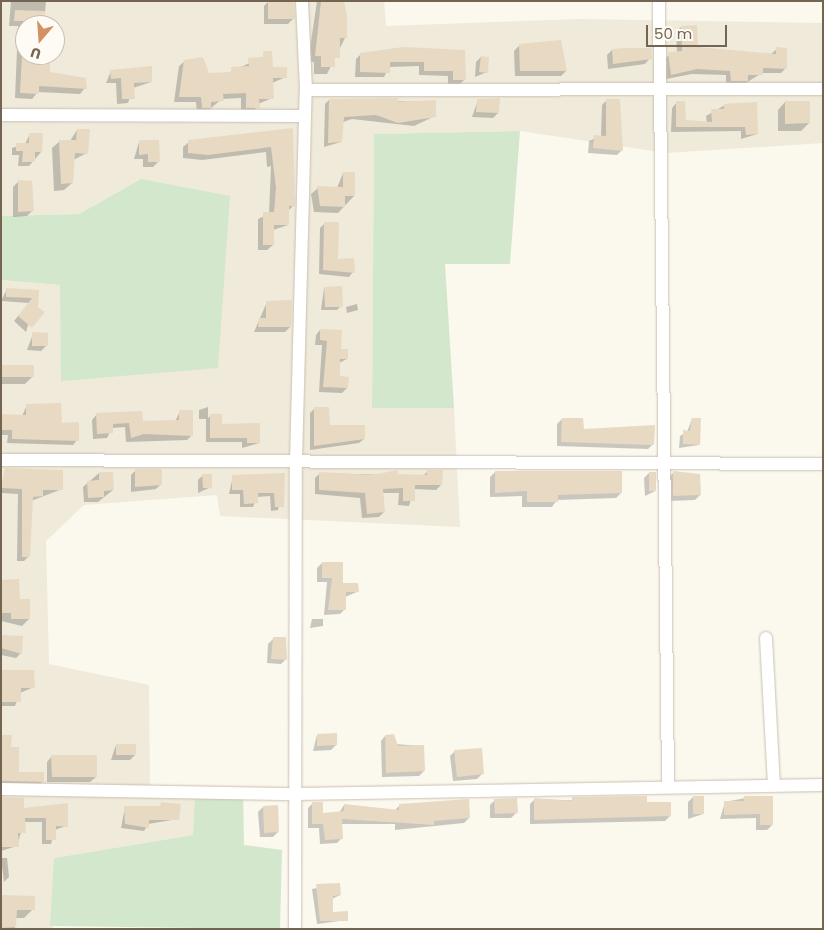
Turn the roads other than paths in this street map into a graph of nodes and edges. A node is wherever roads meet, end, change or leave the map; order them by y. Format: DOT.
graph roads {
  1 [pos="302,1"];
  2 [pos="659,1"];
  3 [pos="823,89"];
  4 [pos="306,90"];
  5 [pos="660,90"];
  6 [pos="1,115"];
  7 [pos="305,116"];
  8 [pos="1,460"];
  9 [pos="296,461"];
  10 [pos="666,463"];
  11 [pos="823,464"];
  12 [pos="766,638"];
  13 [pos="668,785"];
  14 [pos="774,785"];
  15 [pos="823,785"];
  16 [pos="1,789"];
  17 [pos="296,794"];
  18 [pos="295,929"];
  1 -- 4 [label="street"];
  2 -- 5 [label="street"];
  3 -- 5 [label="street"];
  4 -- 5 [label="street"];
  4 -- 7 [label="street"];
  5 -- 10 [label="street"];
  6 -- 7 [label="street"];
  7 -- 9 [label="street"];
  8 -- 9 [label="street"];
  9 -- 10 [label="street"];
  9 -- 17 [label="street"];
  10 -- 11 [label="street"];
  10 -- 13 [label="street"];
  12 -- 14 [label="street"];
  13 -- 14 [label="street"];
  13 -- 17 [label="street"];
  14 -- 15 [label="street"];
  16 -- 17 [label="street"];
  17 -- 18 [label="street"];
}
